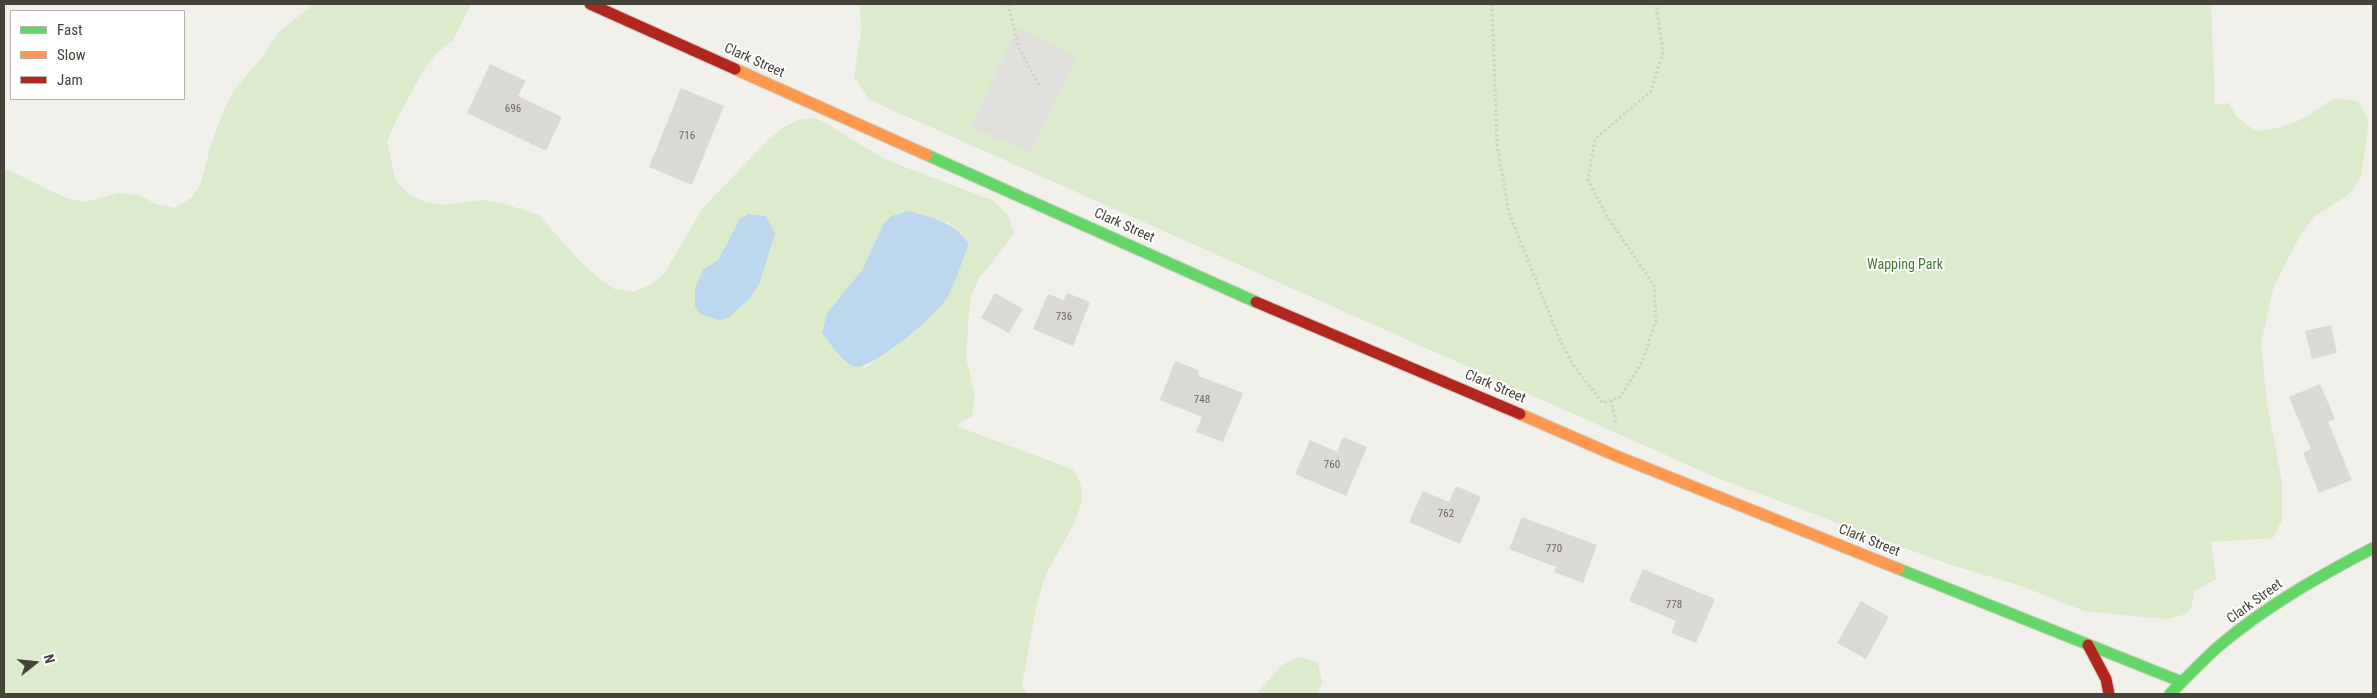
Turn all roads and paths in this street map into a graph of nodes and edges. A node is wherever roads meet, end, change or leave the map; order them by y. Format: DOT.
graph roads {
  1 [pos="590,4"];
  2 [pos="1008,4"];
  3 [pos="1492,4"];
  4 [pos="1656,4"];
  5 [pos="1040,87"];
  6 [pos="2373,548"];
  7 [pos="2088,644"];
  8 [pos="2182,682"];
  9 [pos="2109,694"];
  10 [pos="2170,694"];
  1 -- 7 [label="main road, Clark Street"];
  2 -- 5 [label="path"];
  3 -- 4 [label="path"];
  6 -- 8 [label="main road, Clark Street"];
  7 -- 8 [label="main road, Clark Street"];
  7 -- 9 [label="main road"];
  8 -- 10 [label="main road"];
}
